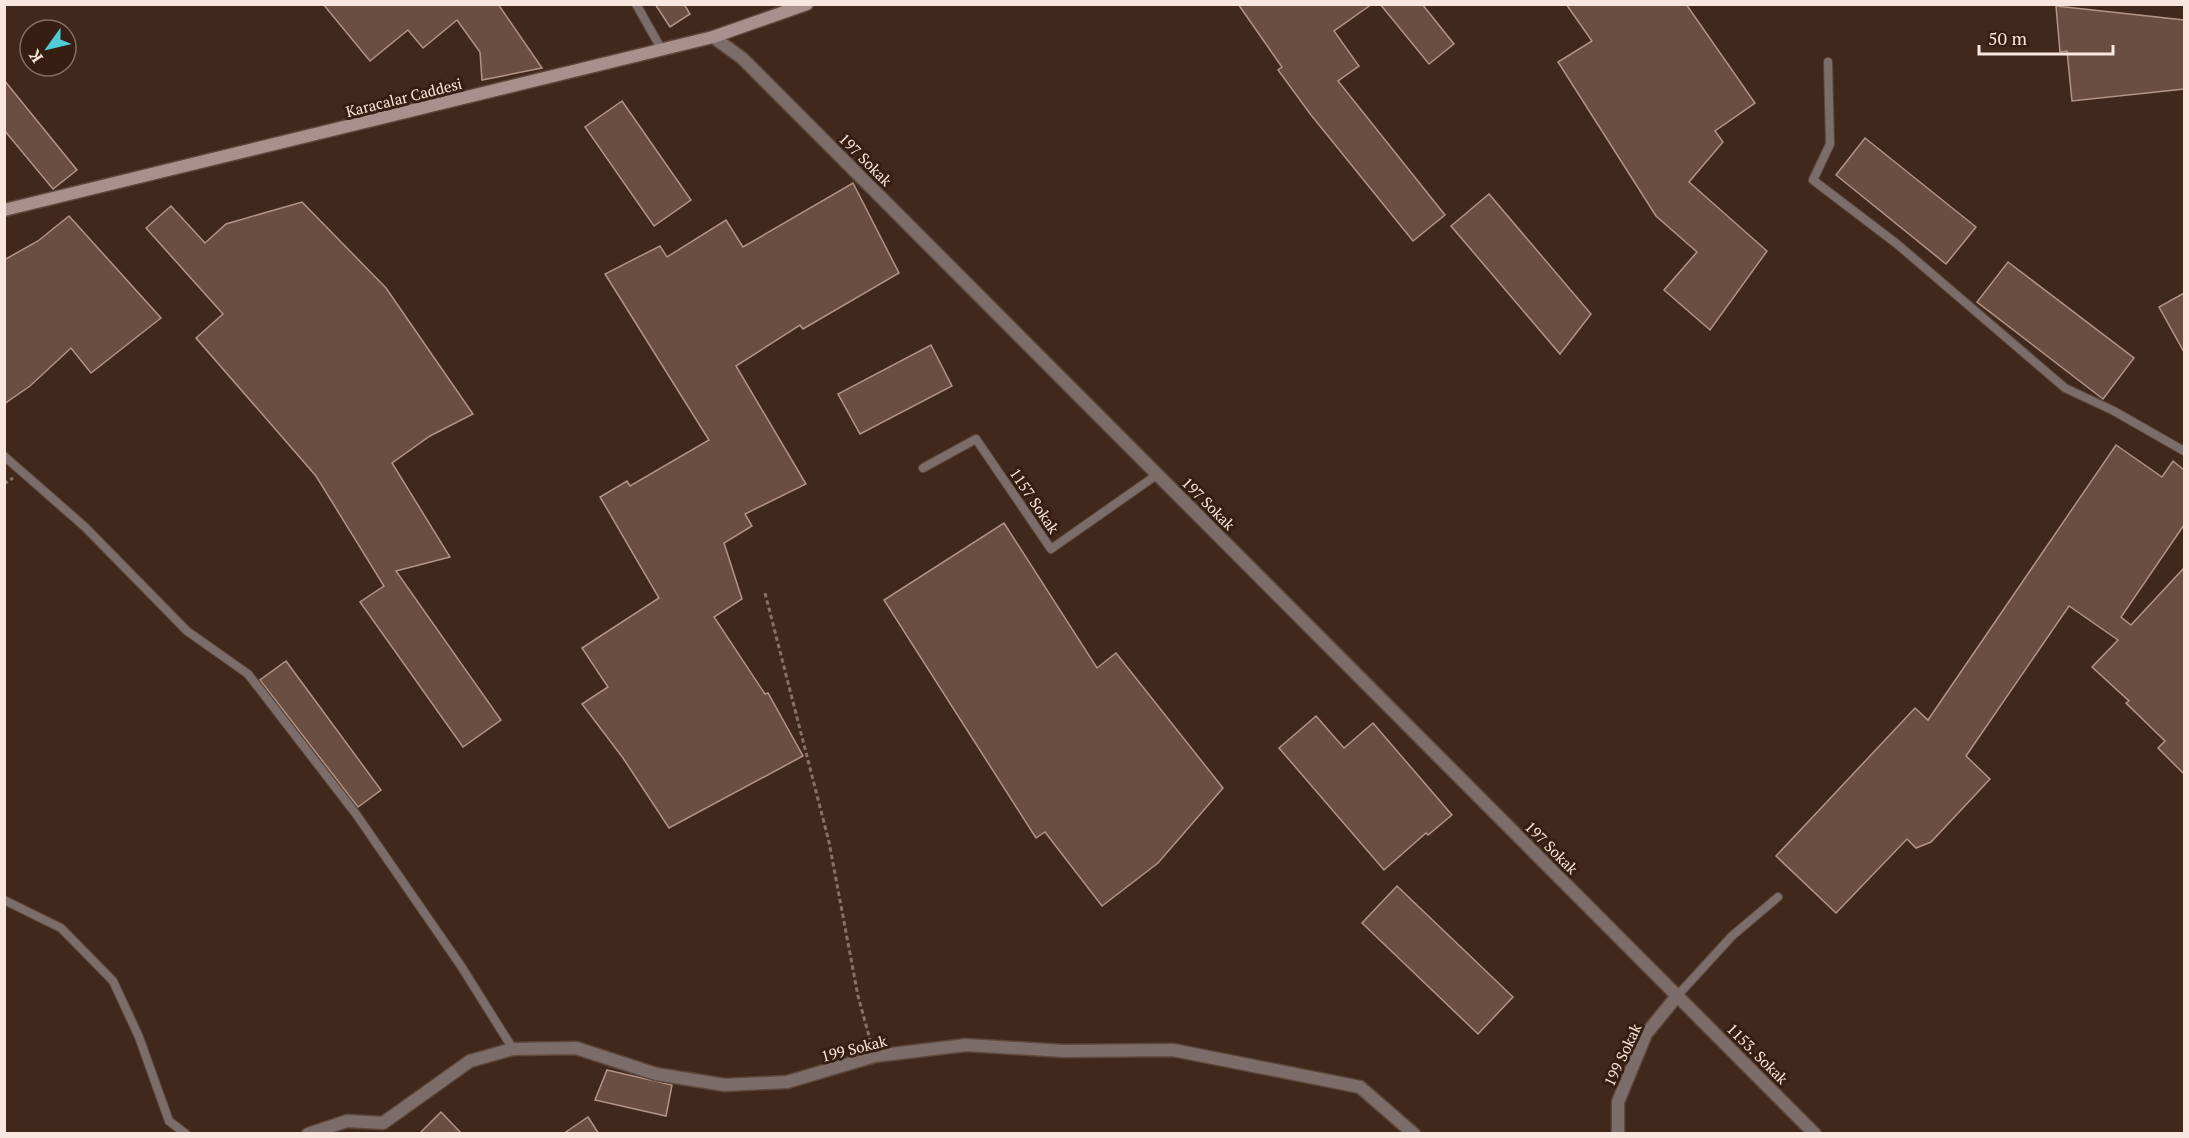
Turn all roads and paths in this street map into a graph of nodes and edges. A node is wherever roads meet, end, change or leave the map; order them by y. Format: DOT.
graph roads {
  1 [pos="636,4"];
  2 [pos="807,4"];
  3 [pos="713,37"];
  4 [pos="662,50"];
  5 [pos="1828,62"];
  6 [pos="4,210"];
  7 [pos="2184,451"];
  8 [pos="4,456"];
  9 [pos="923,468"];
  10 [pos="1158,474"];
  11 [pos="765,593"];
  12 [pos="1778,897"];
  13 [pos="4,900"];
  14 [pos="1677,996"];
  15 [pos="513,1049"];
  16 [pos="875,1056"];
  17 [pos="186,1134"];
  18 [pos="308,1134"];
  19 [pos="1414,1134"];
  20 [pos="1618,1134"];
  21 [pos="1815,1134"];
  1 -- 4 [label="lane"];
  2 -- 3 [label="street, Karacalar Caddesi"];
  3 -- 4 [label="street, Karacalar Caddesi"];
  3 -- 10 [label="street, 197 Sokak"];
  4 -- 6 [label="street, Karacalar Caddesi"];
  5 -- 7 [label="lane"];
  8 -- 15 [label="lane"];
  9 -- 10 [label="lane, 1157 Sokak"];
  10 -- 14 [label="street, 197 Sokak"];
  11 -- 16 [label="path"];
  12 -- 14 [label="lane"];
  13 -- 17 [label="lane"];
  14 -- 20 [label="street, 199 Sokak"];
  14 -- 21 [label="street, 1153. Sokak"];
  15 -- 16 [label="street, 199 Sokak"];
  15 -- 18 [label="street, 199 Sokak"];
  16 -- 19 [label="street, 199 Sokak"];
}
